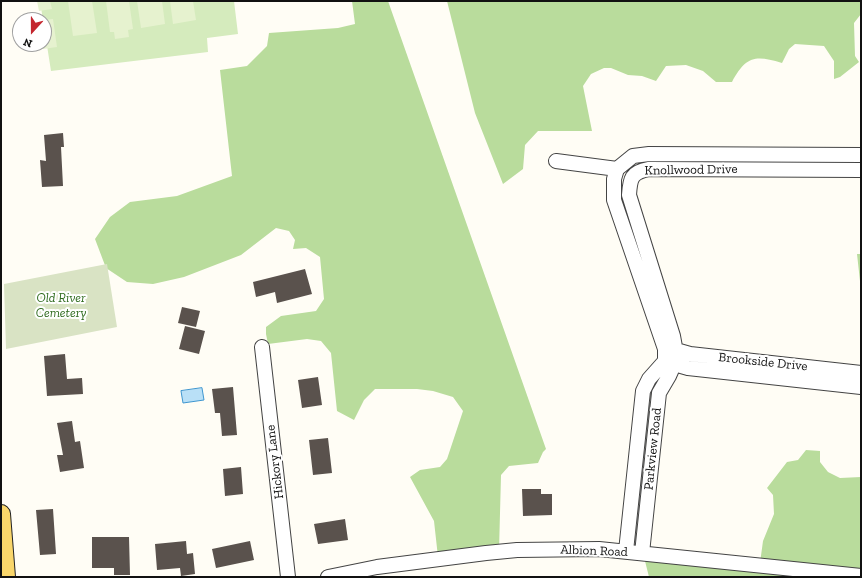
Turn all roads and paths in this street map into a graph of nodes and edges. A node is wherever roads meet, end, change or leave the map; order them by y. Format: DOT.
graph roads {
  1 [pos="861,155"];
  2 [pos="556,161"];
  3 [pos="617,169"];
  4 [pos="861,170"];
  5 [pos="262,347"];
  6 [pos="670,356"];
  7 [pos="861,373"];
  8 [pos="861,387"];
  9 [pos="1,514"];
  10 [pos="626,551"];
  11 [pos="642,553"];
  12 [pos="377,572"];
  13 [pos="861,576"];
  14 [pos="6,577"];
  15 [pos="288,577"];
  16 [pos="328,577"];
  1 -- 3 [label="street"];
  2 -- 3 [label="street"];
  3 -- 6 [label="street"];
  4 -- 6 [label="street, Knollwood Drive"];
  5 -- 15 [label="street, Hickory Lane"];
  6 -- 7 [label="street, Brookside Drive"];
  6 -- 8 [label="street, Brookside Drive"];
  6 -- 10 [label="street, Parkview Road"];
  6 -- 11 [label="street, Parkview Road"];
  9 -- 14 [label="main road"];
  10 -- 11 [label="street, Albion Road"];
  10 -- 12 [label="street, Albion Road"];
  11 -- 13 [label="street, Albion Road"];
  12 -- 16 [label="street, Albion Road"];
}
